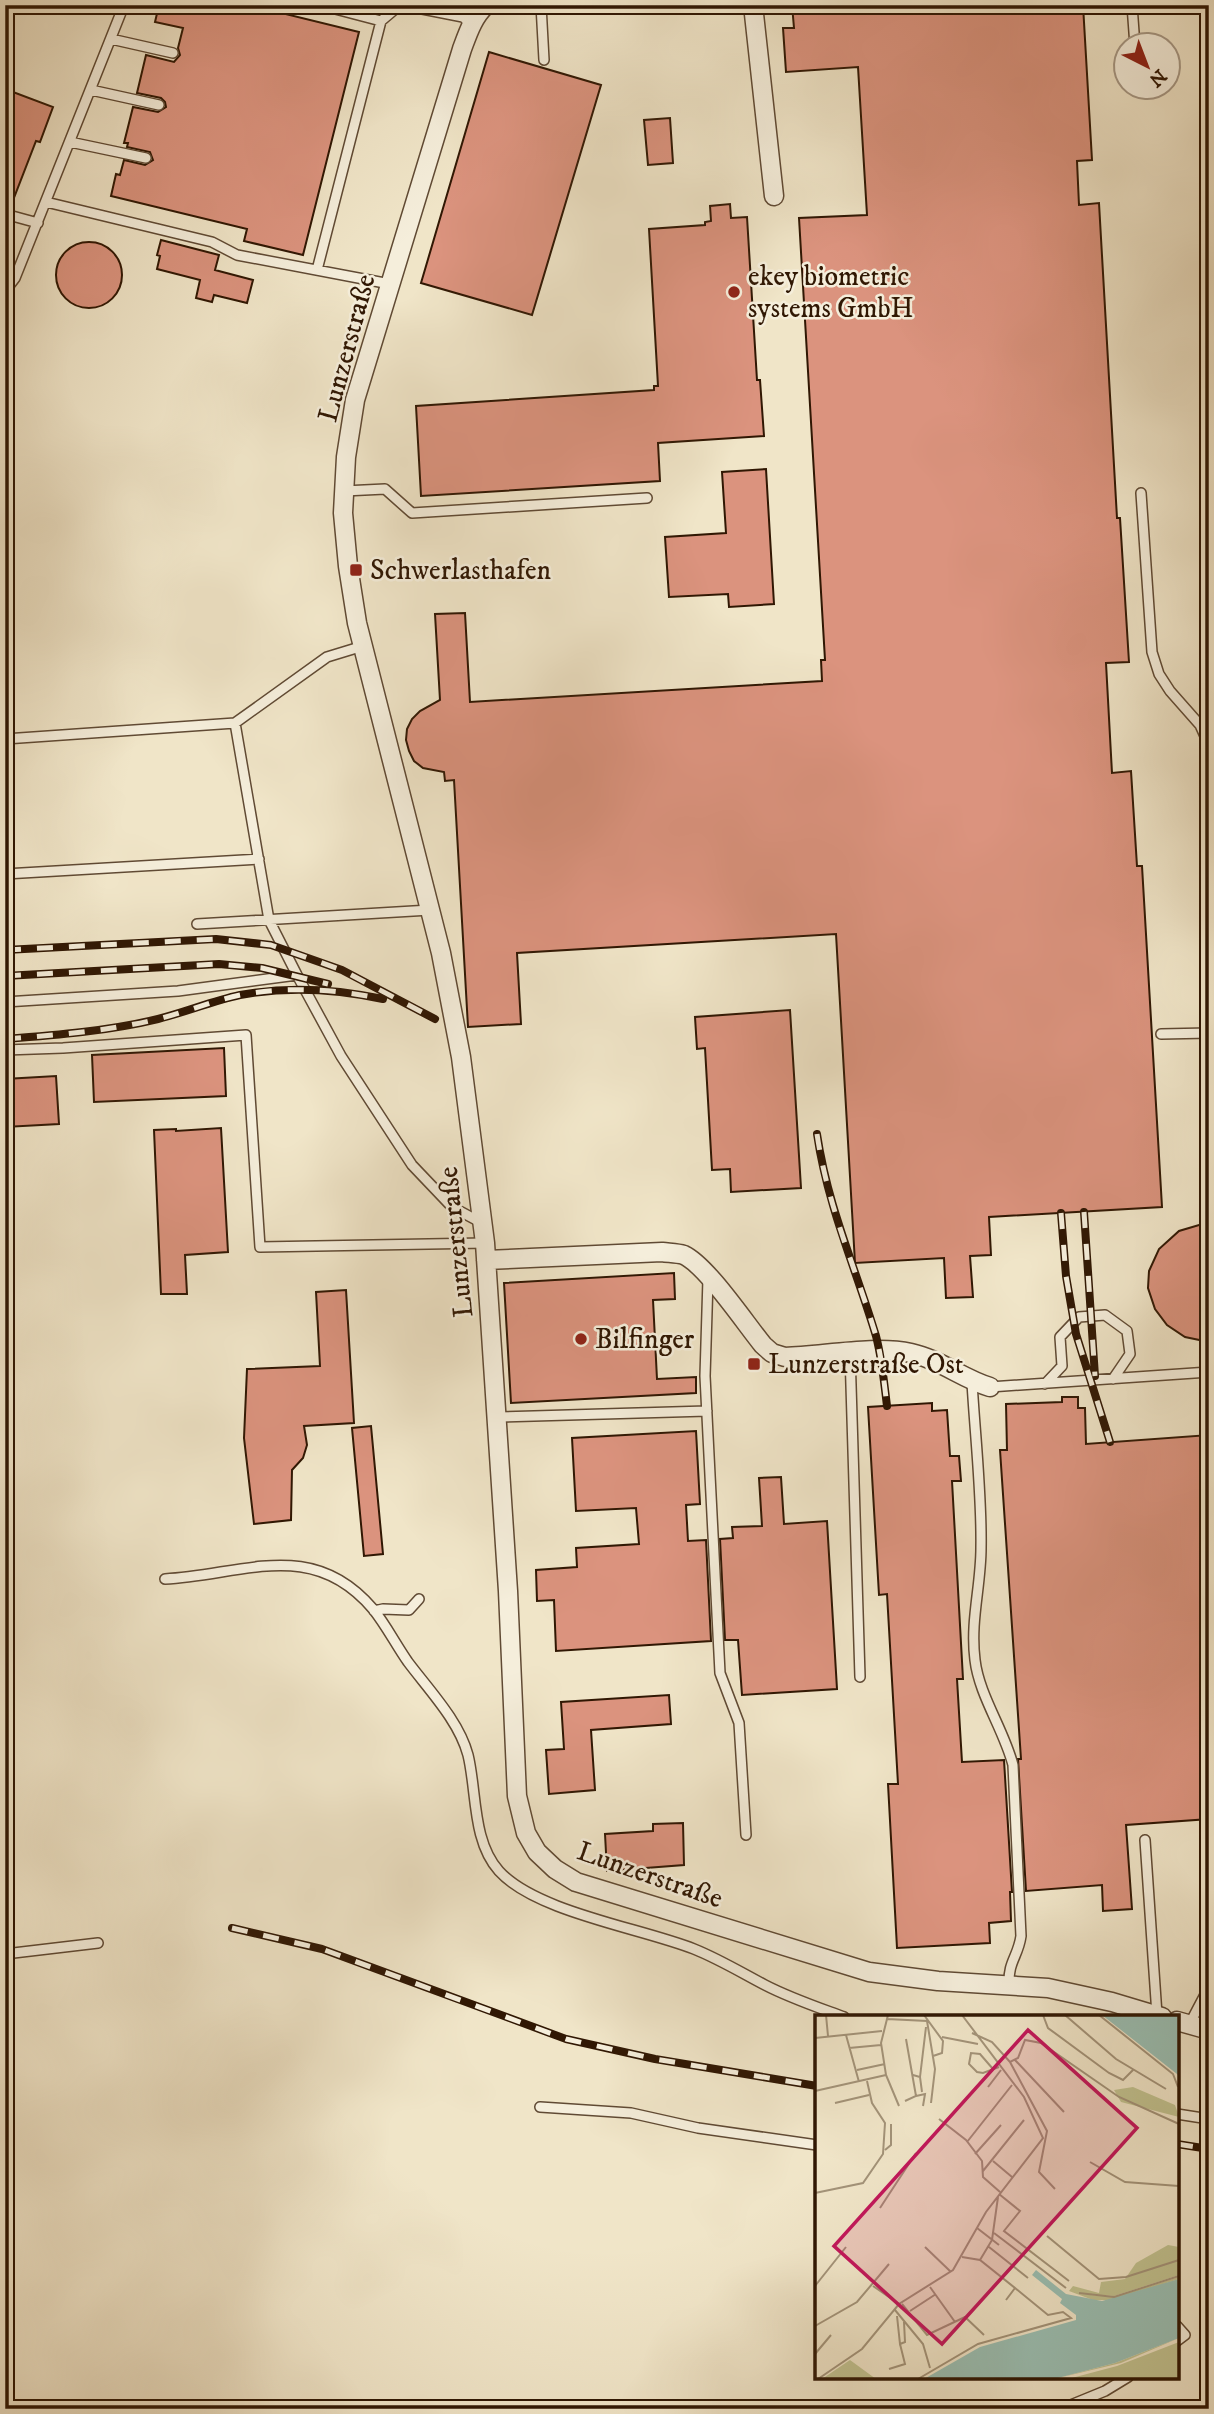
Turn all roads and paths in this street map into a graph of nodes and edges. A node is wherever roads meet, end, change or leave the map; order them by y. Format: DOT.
graph roads {
  1 [pos="124,5"];
  2 [pos="320,5"];
  3 [pos="401,5"];
  4 [pos="485,5"];
  5 [pos="541,5"];
  6 [pos="753,5"];
  7 [pos="1132,5"];
  8 [pos="381,21"];
  9 [pos="471,24"];
  10 [pos="1134,32"];
  11 [pos="111,39"];
  12 [pos="173,53"];
  13 [pos="544,60"];
  14 [pos="90,90"];
  15 [pos="159,105"];
  16 [pos="70,142"];
  17 [pos="146,158"];
  18 [pos="774,196"];
  19 [pos="46,202"];
  20 [pos="5,214"];
  21 [pos="38,223"];
  22 [pos="317,270"];
  23 [pos="390,284"];
  24 [pos="5,291"];
  25 [pos="344,491"];
  26 [pos="1141,493"];
  27 [pos="647,498"];
  28 [pos="363,646"];
  29 [pos="235,723"];
  30 [pos="5,739"];
  31 [pos="1209,745"];
  32 [pos="259,859"];
  33 [pos="5,874"];
  34 [pos="430,910"];
  35 [pos="269,920"];
  36 [pos="197,924"];
  37 [pos="297,975"];
  38 [pos="5,1002"];
  39 [pos="1209,1033"];
  40 [pos="1161,1034"];
  41 [pos="5,1050"];
  42 [pos="482,1223"];
  43 [pos="486,1251"];
  44 [pos="708,1277"];
  45 [pos="850,1353"];
  46 [pos="1209,1372"];
  47 [pos="1113,1379"];
  48 [pos="972,1382"];
  49 [pos="1045,1384"];
  50 [pos="990,1387"];
  51 [pos="707,1411"];
  52 [pos="497,1417"];
  53 [pos="165,1579"];
  54 [pos="419,1599"];
  55 [pos="374,1611"];
  56 [pos="860,1677"];
  57 [pos="746,1835"];
  58 [pos="1145,1840"];
  59 [pos="98,1943"];
  60 [pos="5,1954"];
  61 [pos="1009,1985"];
  62 [pos="1209,1987"];
  63 [pos="839,2015"];
  64 [pos="1156,2015"];
  65 [pos="1160,2015"];
  66 [pos="1183,2023"];
  67 [pos="1209,2029"];
  68 [pos="540,2107"];
  69 [pos="1179,2114"];
  70 [pos="1209,2119"];
  71 [pos="815,2145"];
  72 [pos="1125,2379"];
  73 [pos="1061,2409"];
  1 -- 11 [label="lane"];
  2 -- 8 [label="lane"];
  3 -- 8 [label="lane"];
  3 -- 9 [label="lane"];
  4 -- 9 [label="street, Lunzerstraße"];
  5 -- 13 [label="lane"];
  6 -- 18 [label="street"];
  7 -- 10 [label="lane"];
  8 -- 22 [label="lane"];
  9 -- 23 [label="street, Lunzerstraße"];
  11 -- 12 [label="lane"];
  11 -- 14 [label="lane"];
  14 -- 15 [label="lane"];
  14 -- 16 [label="lane"];
  16 -- 17 [label="lane"];
  16 -- 19 [label="lane"];
  19 -- 21 [label="lane"];
  19 -- 22 [label="lane"];
  20 -- 21 [label="lane"];
  21 -- 24 [label="lane"];
  22 -- 23 [label="lane"];
  23 -- 25 [label="street, Lunzerstraße"];
  25 -- 27 [label="lane"];
  25 -- 28 [label="street, Lunzerstraße"];
  26 -- 31 [label="lane"];
  28 -- 29 [label="lane"];
  28 -- 34 [label="street, Lunzerstraße"];
  29 -- 30 [label="lane"];
  29 -- 32 [label="lane"];
  32 -- 33 [label="lane"];
  32 -- 35 [label="lane"];
  34 -- 35 [label="lane"];
  34 -- 42 [label="street, Lunzerstraße"];
  35 -- 36 [label="lane"];
  35 -- 37 [label="lane"];
  37 -- 38 [label="lane"];
  37 -- 42 [label="lane"];
  39 -- 40 [label="lane"];
  41 -- 43 [label="lane"];
  42 -- 43 [label="street, Lunzerstraße"];
  43 -- 44 [label="street"];
  43 -- 52 [label="street, Lunzerstraße"];
  44 -- 45 [label="street"];
  44 -- 51 [label="lane"];
  45 -- 48 [label="street"];
  45 -- 56 [label="lane"];
  46 -- 47 [label="lane"];
  47 -- 49 [label="lane"];
  47 -- 49 [label="lane"];
  48 -- 50 [label="street"];
  48 -- 61 [label="lane"];
  49 -- 50 [label="lane"];
  51 -- 52 [label="lane"];
  51 -- 57 [label="lane"];
  52 -- 61 [label="street, Lunzerstraße"];
  53 -- 55 [label="lane"];
  54 -- 55 [label="lane"];
  55 -- 63 [label="lane"];
  58 -- 65 [label="lane"];
  59 -- 60 [label="lane"];
  61 -- 64 [label="street, Lunzerstraße"];
  62 -- 66 [label="lane"];
  66 -- 67 [label="street"];
  68 -- 71 [label="lane"];
  69 -- 70 [label="lane"];
  72 -- 73 [label="lane"];
}
